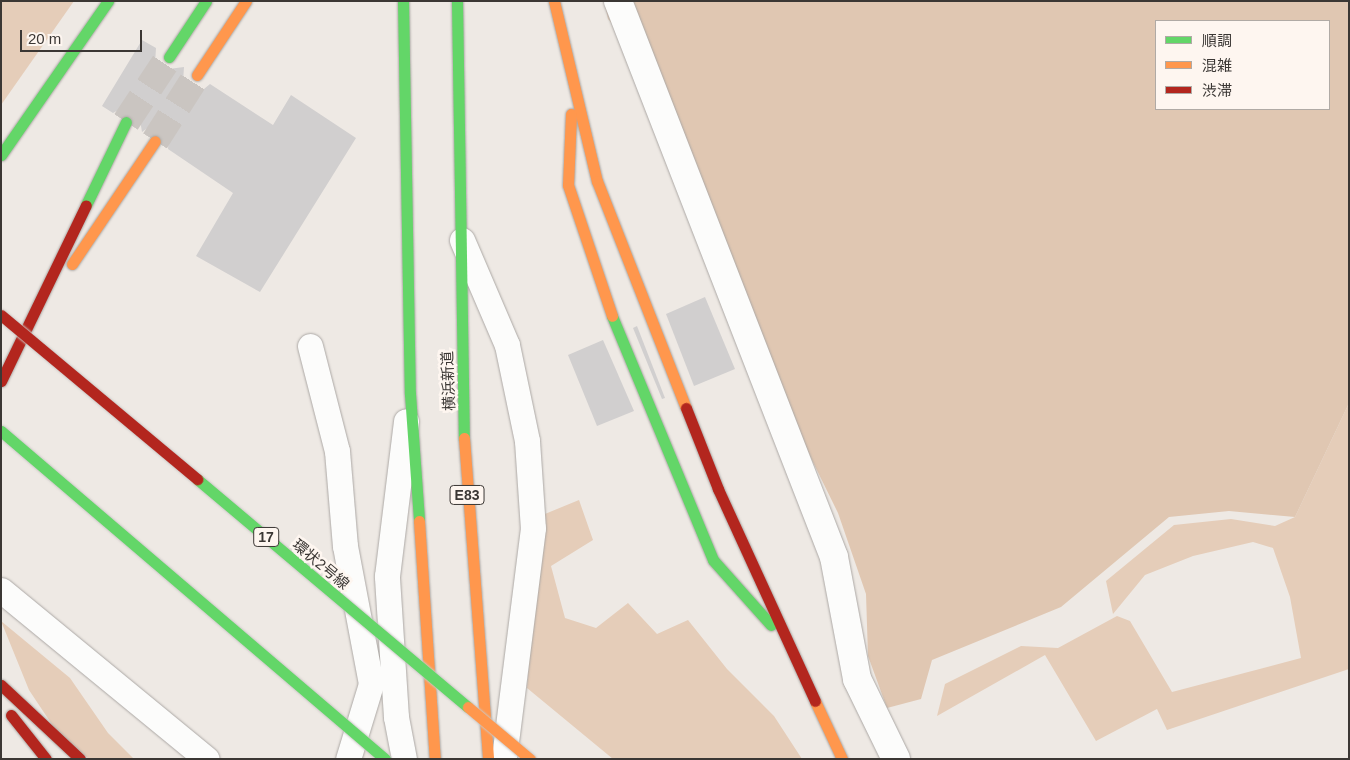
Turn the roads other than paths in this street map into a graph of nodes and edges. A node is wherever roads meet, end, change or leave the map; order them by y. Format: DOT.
graph roads {
  1 [pos="108,1"];
  2 [pos="206,1"];
  3 [pos="246,1"];
  4 [pos="403,1"];
  5 [pos="457,1"];
  6 [pos="554,1"];
  7 [pos="618,1"];
  8 [pos="169,57"];
  9 [pos="197,75"];
  10 [pos="572,86"];
  11 [pos="126,122"];
  12 [pos="155,141"];
  13 [pos="1,155"];
  14 [pos="458,231"];
  15 [pos="1,316"];
  16 [pos="30,322"];
  17 [pos="310,346"];
  18 [pos="1,381"];
  19 [pos="410,394"];
  20 [pos="1,432"];
  21 [pos="1,590"];
  22 [pos="791,648"];
  23 [pos="1,685"];
  24 [pos="1,700"];
  25 [pos="46,759"];
  26 [pos="80,759"];
  27 [pos="207,759"];
  28 [pos="348,759"];
  29 [pos="385,759"];
  30 [pos="404,759"];
  31 [pos="435,759"];
  32 [pos="488,759"];
  33 [pos="504,759"];
  34 [pos="530,759"];
  35 [pos="842,759"];
  36 [pos="896,759"];
  1 -- 13 [label="main road"];
  2 -- 8 [label="main road"];
  3 -- 9 [label="main road"];
  4 -- 19 [label="main road"];
  5 -- 14 [label="main road, 横浜新道 / E83"];
  6 -- 10 [label="main road"];
  7 -- 36 [label="street"];
  10 -- 22 [label="main road"];
  10 -- 22 [label="main road"];
  11 -- 16 [label="main road"];
  12 -- 16 [label="main road"];
  14 -- 32 [label="main road, 横浜新道 / E83"];
  14 -- 33 [label="lane"];
  15 -- 34 [label="main road, 環状2号線 / 17, bridge"];
  16 -- 18 [label="main road"];
  17 -- 28 [label="lane"];
  19 -- 30 [label="lane"];
  19 -- 31 [label="main road"];
  20 -- 29 [label="main road, bridge"];
  21 -- 27 [label="lane"];
  22 -- 35 [label="main road"];
  23 -- 26 [label="main road"];
  24 -- 25 [label="main road"];
}
